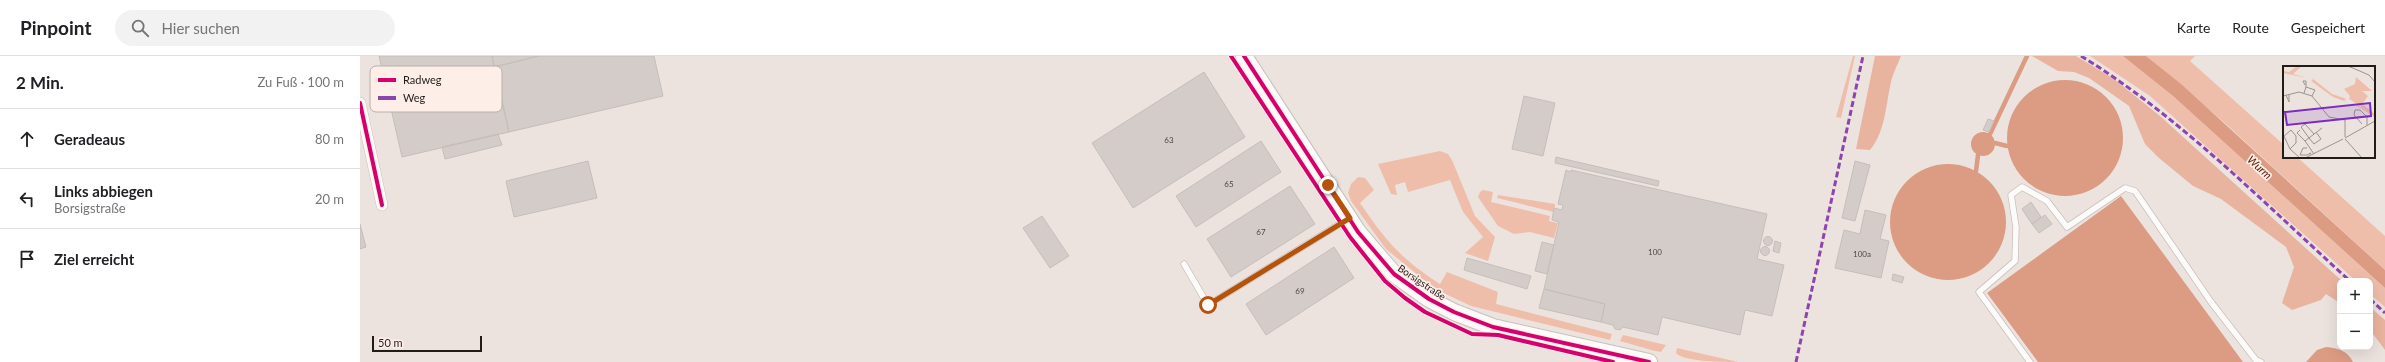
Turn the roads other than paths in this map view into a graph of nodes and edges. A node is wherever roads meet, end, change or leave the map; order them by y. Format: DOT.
graph roads {
  1 [pos="1244,56"];
  2 [pos="360,102"];
  3 [pos="382,205"];
  4 [pos="1350,218"];
  5 [pos="1184,264"];
  6 [pos="1649,362"];
  7 [pos="2030,362"];
  8 [pos="2261,362"];
  1 -- 4 [label="street, Borsigstraße"];
  2 -- 3 [label="street"];
  4 -- 5 [label="lane"];
  4 -- 6 [label="street, Borsigstraße"];
  7 -- 8 [label="lane"];
}
